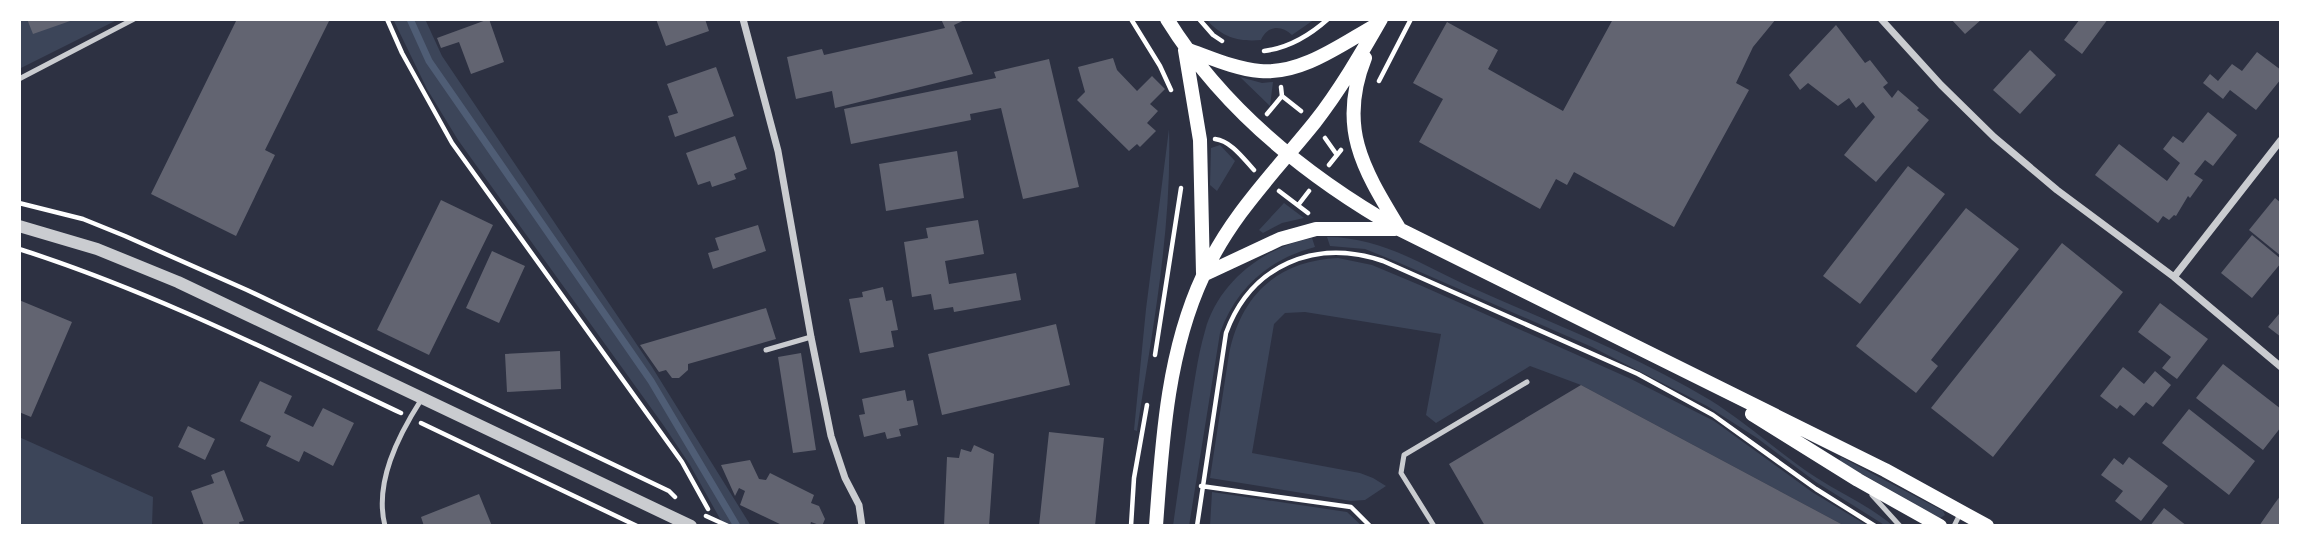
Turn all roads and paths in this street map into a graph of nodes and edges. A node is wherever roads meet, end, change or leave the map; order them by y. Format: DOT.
graph roads {
  1 [pos="134,19"];
  2 [pos="387,19"];
  3 [pos="743,19"];
  4 [pos="1131,19"];
  5 [pos="1167,19"];
  6 [pos="1199,19"];
  7 [pos="1328,19"];
  8 [pos="1411,19"];
  9 [pos="1881,19"];
  10 [pos="1380,22"];
  11 [pos="1226,43"];
  12 [pos="1185,48"];
  13 [pos="1278,49"];
  14 [pos="1257,51"];
  15 [pos="1278,70"];
  16 [pos="19,79"];
  17 [pos="1374,91"];
  18 [pos="1173,95"];
  19 [pos="1315,122"];
  20 [pos="2281,140"];
  21 [pos="1287,153"];
  22 [pos="1336,155"];
  23 [pos="1183,182"];
  24 [pos="19,203"];
  25 [pos="19,226"];
  26 [pos="1399,229"];
  27 [pos="19,249"];
  28 [pos="1203,275"];
  29 [pos="2174,277"];
  30 [pos="811,337"];
  31 [pos="766,350"];
  32 [pos="1155,358"];
  33 [pos="2281,367"];
  34 [pos="1689,374"];
  35 [pos="1527,382"];
  36 [pos="422,397"];
  37 [pos="1148,398"];
  38 [pos="410,417"];
  39 [pos="1858,480"];
  40 [pos="1201,486"];
  41 [pos="681,504"];
  42 [pos="1961,512"];
  43 [pos="385,526"];
  44 [pos="637,526"];
  45 [pos="691,526"];
  46 [pos="728,526"];
  47 [pos="862,526"];
  48 [pos="1131,526"];
  49 [pos="1156,526"];
  50 [pos="1197,526"];
  51 [pos="1370,526"];
  52 [pos="1434,526"];
  53 [pos="1875,526"];
  54 [pos="1900,526"];
  55 [pos="1940,526"];
  56 [pos="1954,526"];
  57 [pos="1987,526"];
  1 -- 16 [label="lane"];
  2 -- 46 [label="path"];
  3 -- 30 [label="street"];
  4 -- 18 [label="path"];
  5 -- 12 [label="main road"];
  6 -- 11 [label="path"];
  7 -- 13 [label="path"];
  8 -- 17 [label="path"];
  9 -- 29 [label="street"];
  10 -- 15 [label="main road"];
  10 -- 19 [label="main road"];
  10 -- 26 [label="main road"];
  12 -- 15 [label="main road"];
  12 -- 21 [label="main road"];
  12 -- 28 [label="main road"];
  13 -- 14 [label="path"];
  13 -- 15 [label="path"];
  15 -- 19 [label="path"];
  19 -- 21 [label="main road"];
  19 -- 22 [label="path"];
  20 -- 29 [label="street"];
  21 -- 26 [label="main road"];
  21 -- 28 [label="main road"];
  23 -- 32 [label="path"];
  24 -- 41 [label="path"];
  25 -- 36 [label="street"];
  26 -- 28 [label="main road"];
  26 -- 34 [label="main road"];
  27 -- 38 [label="path"];
  28 -- 49 [label="main road"];
  29 -- 33 [label="street"];
  30 -- 31 [label="lane"];
  30 -- 47 [label="street"];
  34 -- 39 [label="main road"];
  34 -- 42 [label="main road"];
  35 -- 52 [label="lane"];
  36 -- 38 [label="lane"];
  36 -- 45 [label="street"];
  37 -- 48 [label="path"];
  38 -- 43 [label="lane"];
  38 -- 44 [label="path"];
  39 -- 54 [label="lane"];
  39 -- 55 [label="main road"];
  40 -- 50 [label="path"];
  40 -- 51 [label="path"];
  40 -- 53 [label="path"];
  42 -- 56 [label="lane"];
  42 -- 57 [label="main road"];
}
